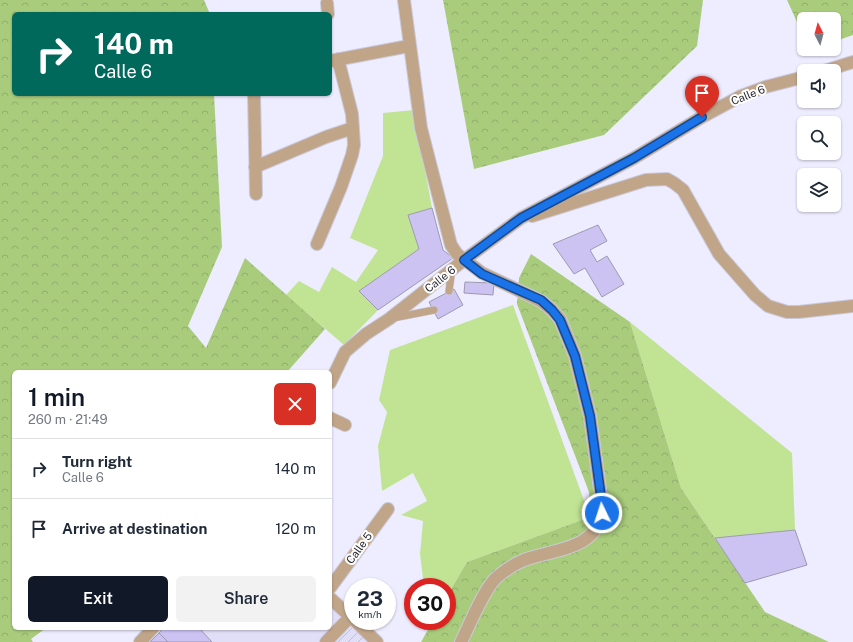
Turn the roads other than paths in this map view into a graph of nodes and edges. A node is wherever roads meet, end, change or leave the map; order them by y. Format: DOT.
graph roads {
  1 [pos="404,0"];
  2 [pos="409,46"];
  3 [pos="334,60"];
  4 [pos="852,64"];
  5 [pos="841,67"];
  6 [pos="797,79"];
  7 [pos="254,96"];
  8 [pos="353,128"];
  9 [pos="255,168"];
  10 [pos="256,194"];
  11 [pos="521,218"];
  12 [pos="317,244"];
  13 [pos="464,260"];
  14 [pos="452,269"];
  15 [pos="449,291"];
  16 [pos="853,306"];
  17 [pos="434,310"];
  18 [pos="389,318"];
  19 [pos="332,380"];
  20 [pos="332,419"];
  21 [pos="345,425"];
  22 [pos="388,509"];
  23 [pos="332,585"];
  24 [pos="332,600"];
  25 [pos="344,611"];
  26 [pos="344,627"];
  27 [pos="151,630"];
  28 [pos="365,630"];
  29 [pos="140,642"];
  30 [pos="326,642"];
  31 [pos="378,642"];
  32 [pos="461,642"];
  1 -- 2 [label="street"];
  2 -- 3 [label="street"];
  2 -- 13 [label="street"];
  3 -- 8 [label="street"];
  4 -- 5 [label="street"];
  6 -- 11 [label="street, Calle 6"];
  7 -- 9 [label="street"];
  8 -- 9 [label="street"];
  8 -- 12 [label="street"];
  9 -- 10 [label="street"];
  11 -- 13 [label="street, Calle 6"];
  11 -- 16 [label="street"];
  13 -- 14 [label="street, Calle 6"];
  13 -- 32 [label="street"];
  14 -- 15 [label="lane"];
  14 -- 18 [label="street, Calle 6"];
  17 -- 18 [label="lane"];
  18 -- 19 [label="street, Calle 6"];
  20 -- 21 [label="street"];
  22 -- 23 [label="street, Calle 5"];
  24 -- 25 [label="street"];
  26 -- 30 [label="street"];
  27 -- 29 [label="street"];
  28 -- 31 [label="street"];
}
